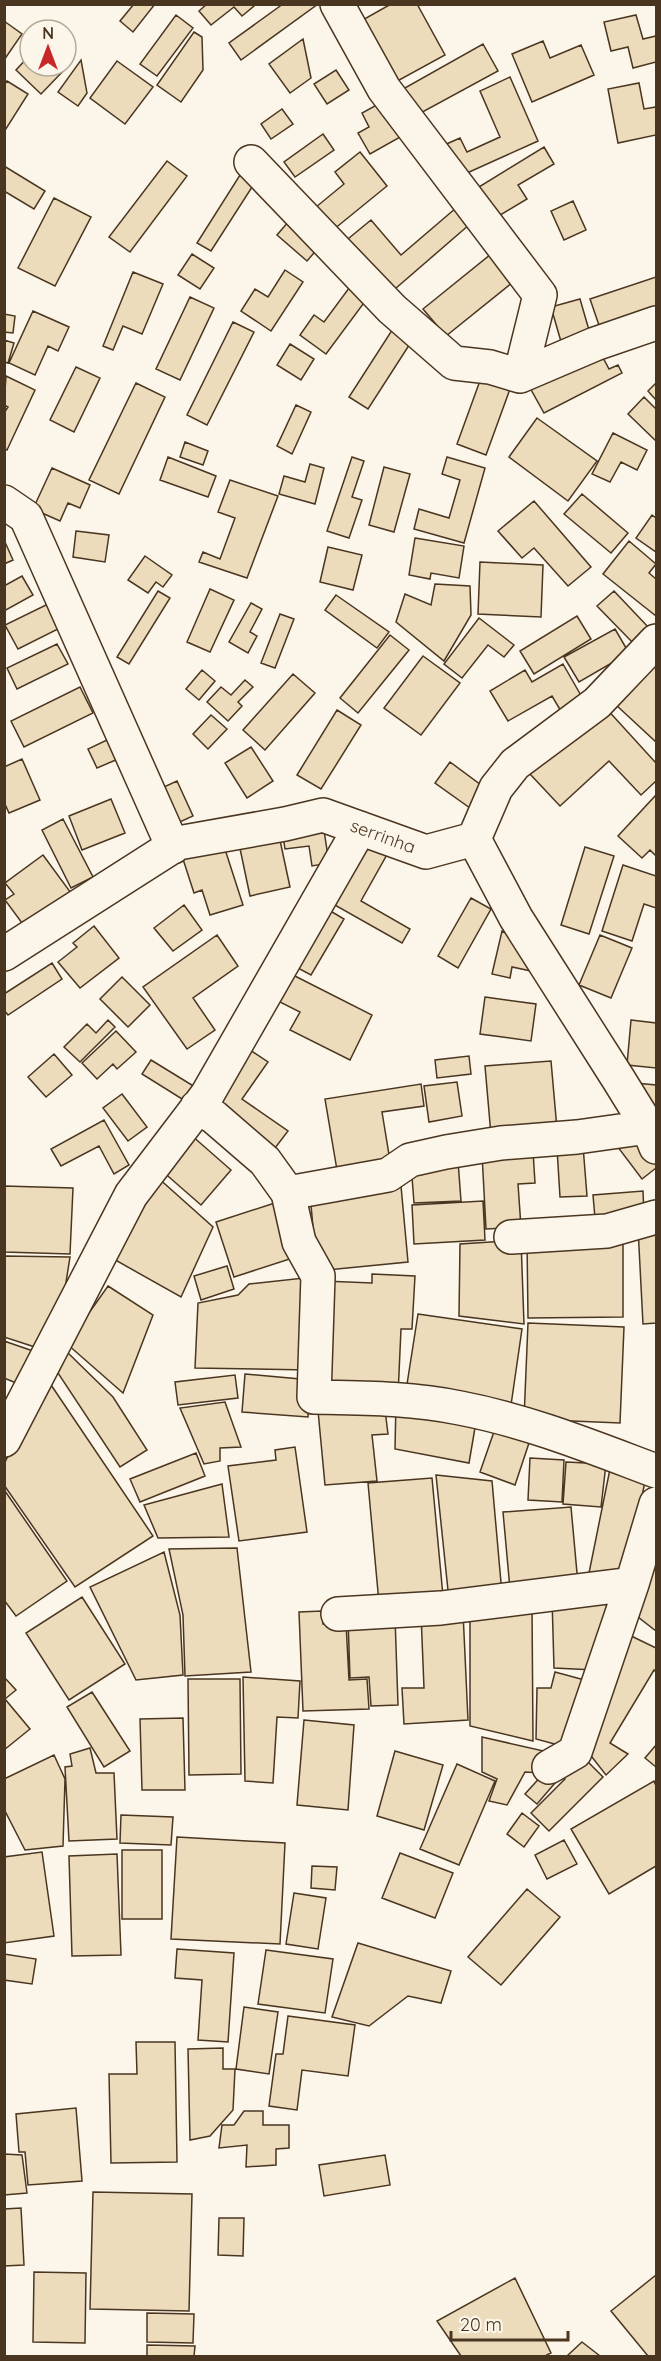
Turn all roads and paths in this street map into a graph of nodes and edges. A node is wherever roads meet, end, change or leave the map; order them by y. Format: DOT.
graph roads {
  1 [pos="337,4"];
  2 [pos="251,162"];
  3 [pos="657,323"];
  4 [pos="519,376"];
  5 [pos="4,502"];
  6 [pos="657,641"];
  7 [pos="360,828"];
  8 [pos="474,840"];
  9 [pos="172,847"];
  10 [pos="4,954"];
  11 [pos="197,1107"];
  12 [pos="652,1137"];
  13 [pos="288,1193"];
  14 [pos="657,1217"];
  15 [pos="511,1237"];
  16 [pos="4,1440"];
  17 [pos="657,1471"];
  18 [pos="657,1504"];
  19 [pos="633,1584"];
  20 [pos="338,1614"];
  21 [pos="549,1767"];
  1 -- 4 [label="street"];
  2 -- 4 [label="street"];
  3 -- 4 [label="street"];
  5 -- 9 [label="street"];
  6 -- 8 [label="street"];
  7 -- 8 [label="street, serrinha"];
  7 -- 9 [label="street, serrinha"];
  7 -- 11 [label="street"];
  8 -- 12 [label="street"];
  9 -- 10 [label="street, serrinha"];
  11 -- 13 [label="street"];
  11 -- 16 [label="street"];
  12 -- 13 [label="street"];
  13 -- 17 [label="street"];
  14 -- 15 [label="street"];
  18 -- 19 [label="street"];
  19 -- 20 [label="street"];
  19 -- 21 [label="street"];
}
